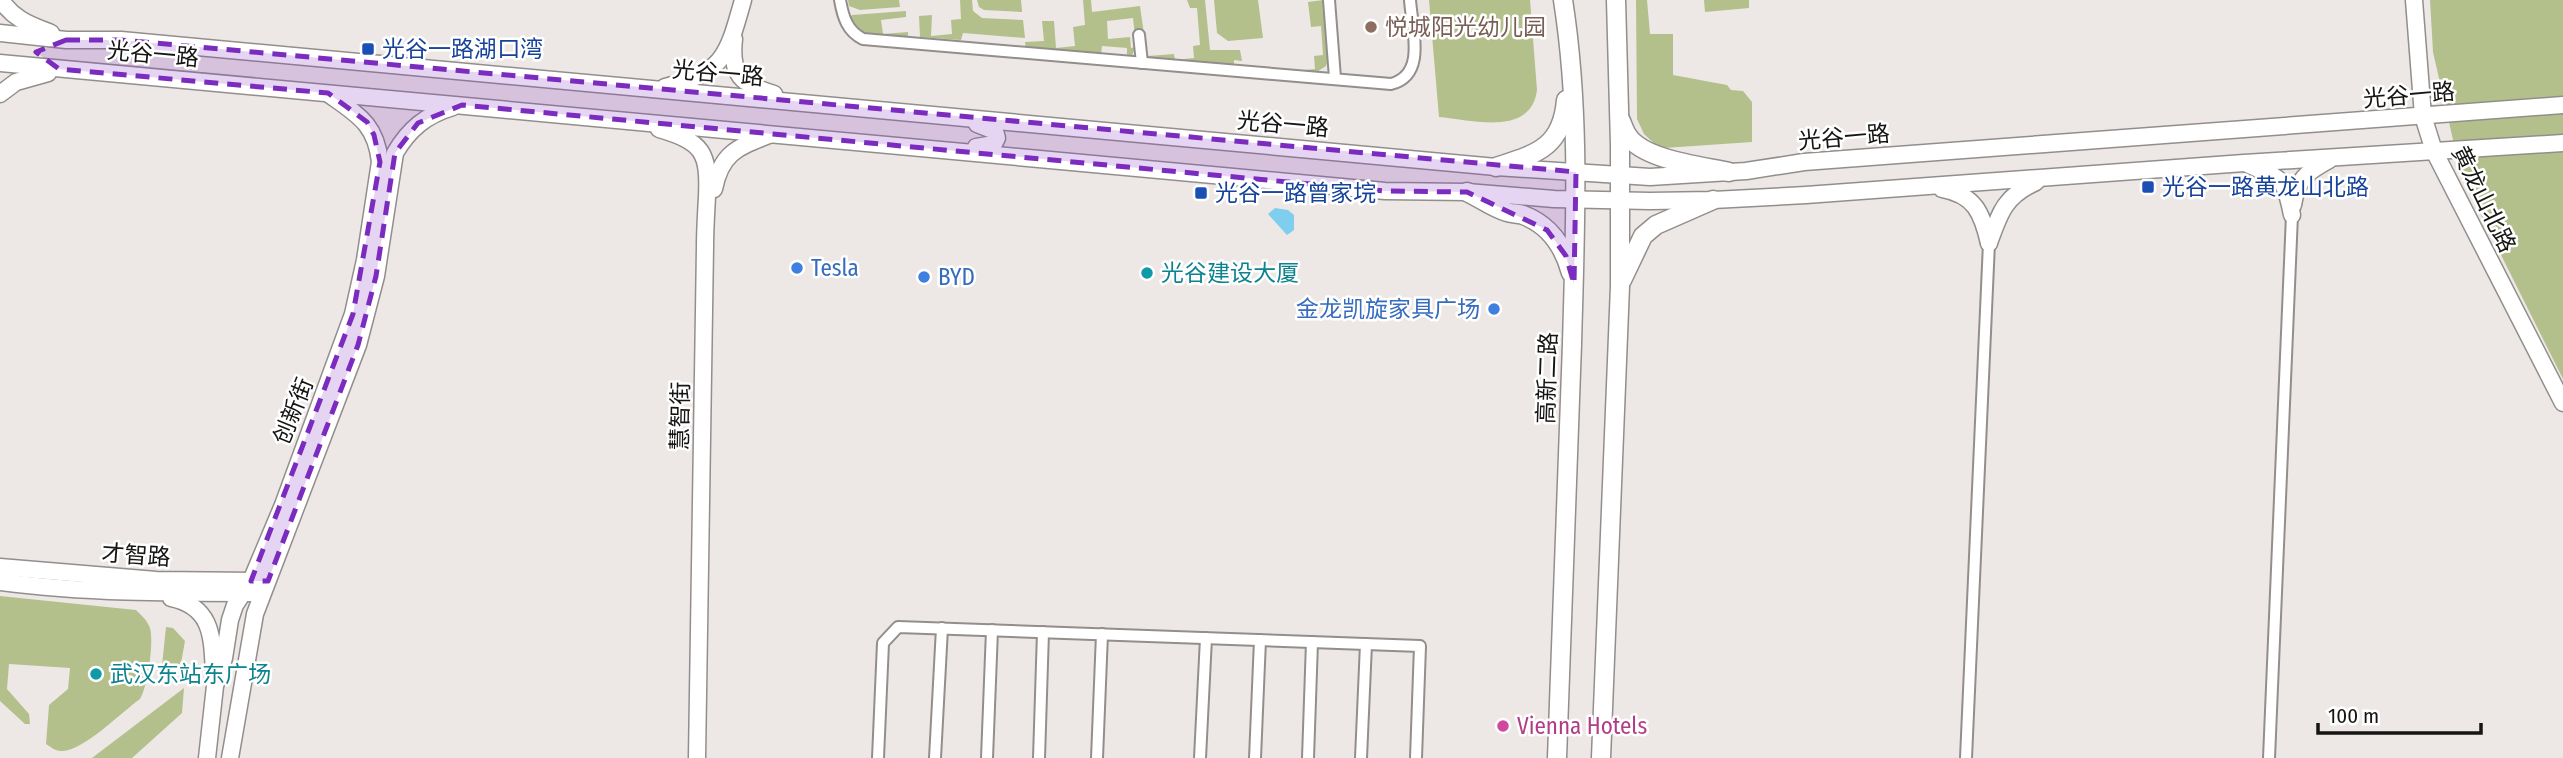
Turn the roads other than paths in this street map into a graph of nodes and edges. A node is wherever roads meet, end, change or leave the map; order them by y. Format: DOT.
graph roads {
  1 [pos="1,0"];
  2 [pos="743,0"];
  3 [pos="840,0"];
  4 [pos="1329,0"];
  5 [pos="1410,0"];
  6 [pos="1563,0"];
  7 [pos="1616,0"];
  8 [pos="2414,0"];
  9 [pos="735,30"];
  10 [pos="0,33"];
  11 [pos="1139,35"];
  12 [pos="66,40"];
  13 [pos="1571,48"];
  14 [pos="1142,63"];
  15 [pos="0,64"];
  16 [pos="59,69"];
  17 [pos="1335,78"];
  18 [pos="652,90"];
  19 [pos="328,93"];
  20 [pos="0,94"];
  21 [pos="806,103"];
  22 [pos="462,105"];
  23 [pos="2563,105"];
  24 [pos="1618,114"];
  25 [pos="950,116"];
  26 [pos="2423,116"];
  27 [pos="633,121"];
  28 [pos="775,133"];
  29 [pos="2563,143"];
  30 [pos="949,149"];
  31 [pos="2434,151"];
  32 [pos="2335,157"];
  33 [pos="2244,163"];
  34 [pos="1496,167"];
  35 [pos="1576,172"];
  36 [pos="1729,172"];
  37 [pos="1619,175"];
  38 [pos="2044,178"];
  39 [pos="1926,187"];
  40 [pos="1467,192"];
  41 [pos="1576,200"];
  42 [pos="1713,200"];
  43 [pos="1619,201"];
  44 [pos="2292,215"];
  45 [pos="1989,243"];
  46 [pos="1574,284"];
  47 [pos="1620,286"];
  48 [pos="2563,404"];
  49 [pos="0,567"];
  50 [pos="0,582"];
  51 [pos="256,587"];
  52 [pos="152,594"];
  53 [pos="942,628"];
  54 [pos="992,630"];
  55 [pos="1044,632"];
  56 [pos="1102,634"];
  57 [pos="1206,638"];
  58 [pos="1260,640"];
  59 [pos="1312,642"];
  60 [pos="1366,644"];
  61 [pos="215,686"];
  62 [pos="239,713"];
  63 [pos="207,757"];
  64 [pos="230,758"];
  65 [pos="238,758"];
  66 [pos="697,758"];
  67 [pos="705,758"];
  68 [pos="878,758"];
  69 [pos="935,758"];
  70 [pos="987,758"];
  71 [pos="1039,758"];
  72 [pos="1097,758"];
  73 [pos="1200,758"];
  74 [pos="1255,758"];
  75 [pos="1308,758"];
  76 [pos="1361,758"];
  77 [pos="1416,758"];
  78 [pos="1557,758"];
  79 [pos="1601,758"];
  80 [pos="1966,758"];
  81 [pos="2269,758"];
  1 -- 12 [label="main road"];
  2 -- 9 [label="main road"];
  3 -- 14 [label="street"];
  4 -- 17 [label="street"];
  5 -- 17 [label="street"];
  6 -- 13 [label="main road, 高新二路"];
  7 -- 24 [label="main road"];
  8 -- 26 [label="main road, 黄龙山北路"];
  9 -- 18 [label="main road"];
  9 -- 21 [label="main road"];
  10 -- 12 [label="main road, 光谷一路"];
  11 -- 14 [label="street"];
  12 -- 16 [label="main road"];
  12 -- 18 [label="main road, 光谷一路"];
  13 -- 34 [label="main road"];
  13 -- 35 [label="main road, 高新二路"];
  14 -- 17 [label="street"];
  15 -- 16 [label="main road, 光谷一路"];
  16 -- 19 [label="main road, 光谷一路"];
  16 -- 20 [label="main road"];
  18 -- 21 [label="main road, 光谷一路"];
  19 -- 22 [label="main road, 光谷一路"];
  19 -- 51 [label="main road, 创新街"];
  21 -- 25 [label="main road, 光谷一路"];
  22 -- 27 [label="main road, 光谷一路"];
  22 -- 51 [label="main road, 创新街"];
  23 -- 26 [label="main road, 光谷一路"];
  24 -- 36 [label="main road"];
  24 -- 37 [label="main road"];
  25 -- 30 [label="main road"];
  25 -- 34 [label="main road, 光谷一路"];
  26 -- 31 [label="main road, 黄龙山北路"];
  26 -- 36 [label="main road, 光谷一路"];
  27 -- 28 [label="main road, 光谷一路"];
  27 -- 66 [label="main road, 慧智街"];
  28 -- 30 [label="main road, 光谷一路"];
  28 -- 67 [label="main road, 慧智街"];
  29 -- 31 [label="main road, 光谷一路"];
  30 -- 40 [label="main road, 光谷一路"];
  31 -- 32 [label="main road, 光谷一路"];
  31 -- 48 [label="main road, 黄龙山北路"];
  32 -- 33 [label="main road, 光谷一路"];
  32 -- 44 [label="main road"];
  33 -- 38 [label="main road, 光谷一路"];
  33 -- 44 [label="main road"];
  34 -- 35 [label="main road, 光谷一路"];
  35 -- 37 [label="main road, 光谷一路"];
  35 -- 41 [label="main road, 高新二路"];
  36 -- 37 [label="main road, 光谷一路"];
  37 -- 43 [label="main road"];
  38 -- 39 [label="main road, 光谷一路"];
  38 -- 45 [label="main road"];
  39 -- 42 [label="main road, 光谷一路"];
  39 -- 45 [label="main road"];
  40 -- 41 [label="main road, 光谷一路"];
  40 -- 46 [label="main road"];
  41 -- 43 [label="main road, 光谷一路"];
  41 -- 46 [label="main road, 高新二路"];
  42 -- 43 [label="main road, 光谷一路"];
  42 -- 47 [label="main road"];
  43 -- 47 [label="main road"];
  44 -- 81 [label="street"];
  45 -- 80 [label="street"];
  46 -- 78 [label="main road, 高新二路"];
  47 -- 79 [label="main road"];
  49 -- 51 [label="main road, 才智路"];
  50 -- 52 [label="main road, 才智路"];
  51 -- 52 [label="main road, 才智路"];
  51 -- 61 [label="main road, 创新街"];
  51 -- 62 [label="main road, 创新街"];
  52 -- 61 [label="main road"];
  53 -- 54 [label="street"];
  53 -- 68 [label="street"];
  53 -- 69 [label="street"];
  54 -- 55 [label="street"];
  54 -- 70 [label="street"];
  55 -- 56 [label="street"];
  55 -- 71 [label="street"];
  56 -- 57 [label="street"];
  56 -- 72 [label="street"];
  57 -- 58 [label="street"];
  57 -- 73 [label="street"];
  58 -- 59 [label="street"];
  58 -- 74 [label="street"];
  59 -- 60 [label="street"];
  59 -- 75 [label="street"];
  60 -- 76 [label="street"];
  60 -- 77 [label="street"];
  61 -- 63 [label="main road, 创新街"];
  62 -- 64 [label="main road, 创新街"];
  62 -- 65 [label="main road"];
}
